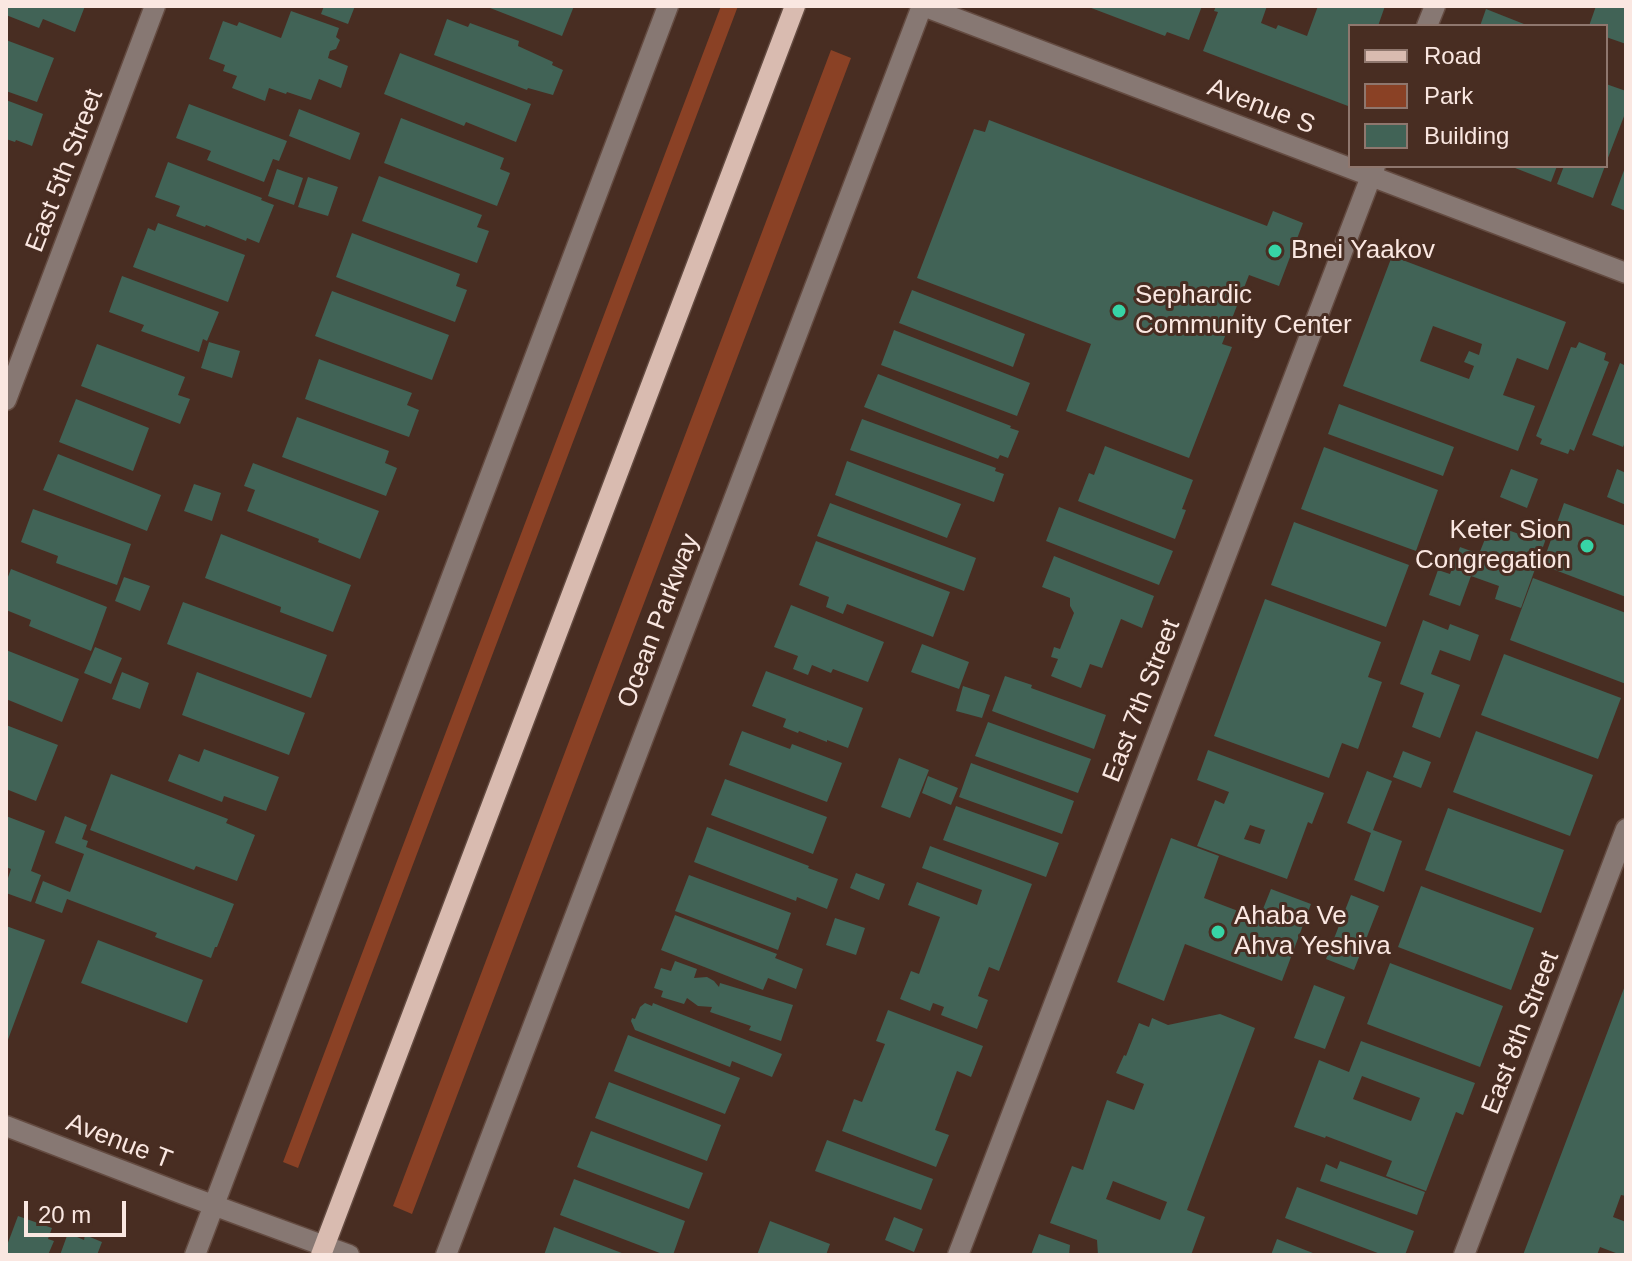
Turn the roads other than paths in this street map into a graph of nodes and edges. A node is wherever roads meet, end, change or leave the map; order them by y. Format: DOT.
graph roads {
  1 [pos="155,6"];
  2 [pos="668,6"];
  3 [pos="795,6"];
  4 [pos="922,6"];
  5 [pos="1348,162"];
  6 [pos="1373,171"];
  7 [pos="1626,273"];
  8 [pos="6,400"];
  9 [pos="1626,829"];
  10 [pos="6,1126"];
  11 [pos="214,1206"];
  12 [pos="323,1250"];
  13 [pos="195,1255"];
  14 [pos="349,1255"];
  15 [pos="446,1255"];
  16 [pos="958,1255"];
  17 [pos="1464,1255"];
  1 -- 8 [label="street, East 5th Street"];
  2 -- 11 [label="street"];
  3 -- 12 [label="main road"];
  4 -- 5 [label="street, Avenue S"];
  4 -- 15 [label="street, Ocean Parkway"];
  6 -- 7 [label="street, Avenue S"];
  6 -- 16 [label="street, East 7th Street"];
  9 -- 17 [label="street, East 8th Street"];
  10 -- 11 [label="street, Avenue T"];
  11 -- 12 [label="street, Avenue T"];
  11 -- 13 [label="street"];
  12 -- 14 [label="street, Avenue T"];
}
